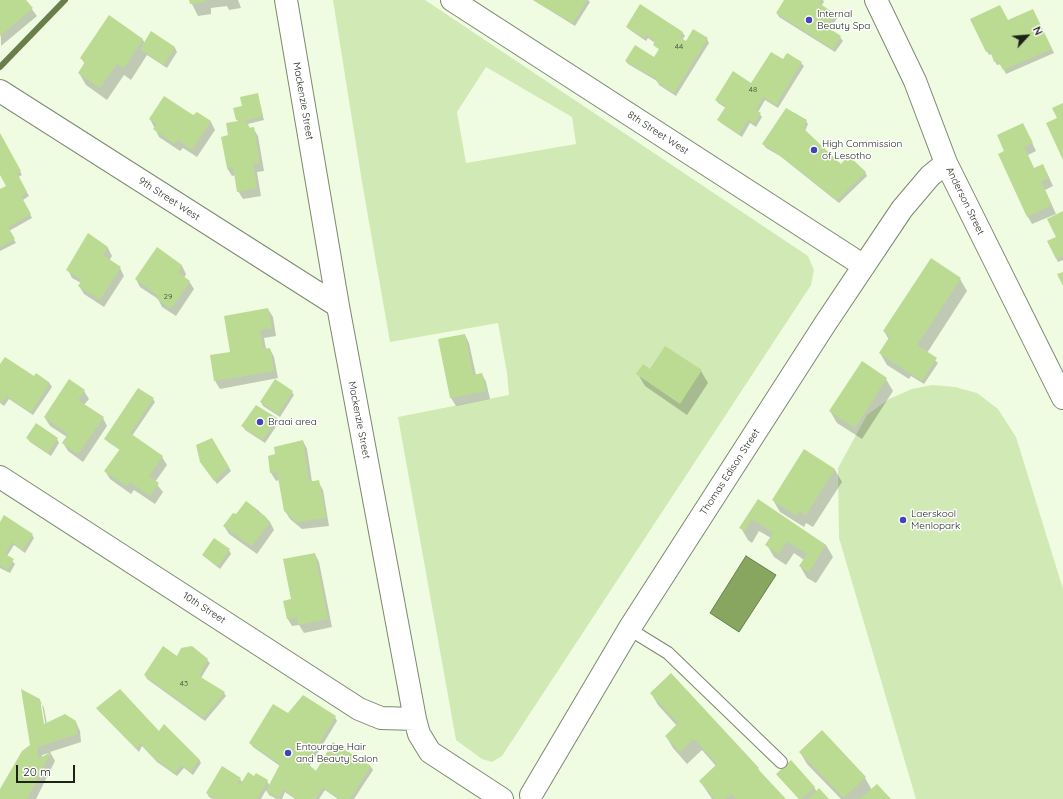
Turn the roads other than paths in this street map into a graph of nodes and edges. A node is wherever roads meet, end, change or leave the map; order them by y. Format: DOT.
graph roads {
  1 [pos="286,0"];
  2 [pos="452,0"];
  3 [pos="876,0"];
  4 [pos="0,91"];
  5 [pos="946,163"];
  6 [pos="864,266"];
  7 [pos="338,306"];
  8 [pos="1063,398"];
  9 [pos="0,477"];
  10 [pos="629,630"];
  11 [pos="415,719"];
  12 [pos="781,762"];
  13 [pos="532,797"];
  14 [pos="502,799"];
  1 -- 7 [label="street, Mackenzie Street"];
  2 -- 6 [label="street, 8th Street West"];
  3 -- 5 [label="street, Anderson Street"];
  4 -- 7 [label="street, 9th Street West"];
  5 -- 6 [label="street, Thomas Edison Street"];
  5 -- 8 [label="street, Anderson Street"];
  6 -- 10 [label="street, Thomas Edison Street"];
  7 -- 11 [label="street, Mackenzie Street"];
  9 -- 11 [label="street, 10th Street"];
  10 -- 12 [label="lane"];
  10 -- 13 [label="street, Thomas Edison Street"];
  11 -- 14 [label="street, Mackenzie Street"];
  13 -- 14 [label="street"];
}
